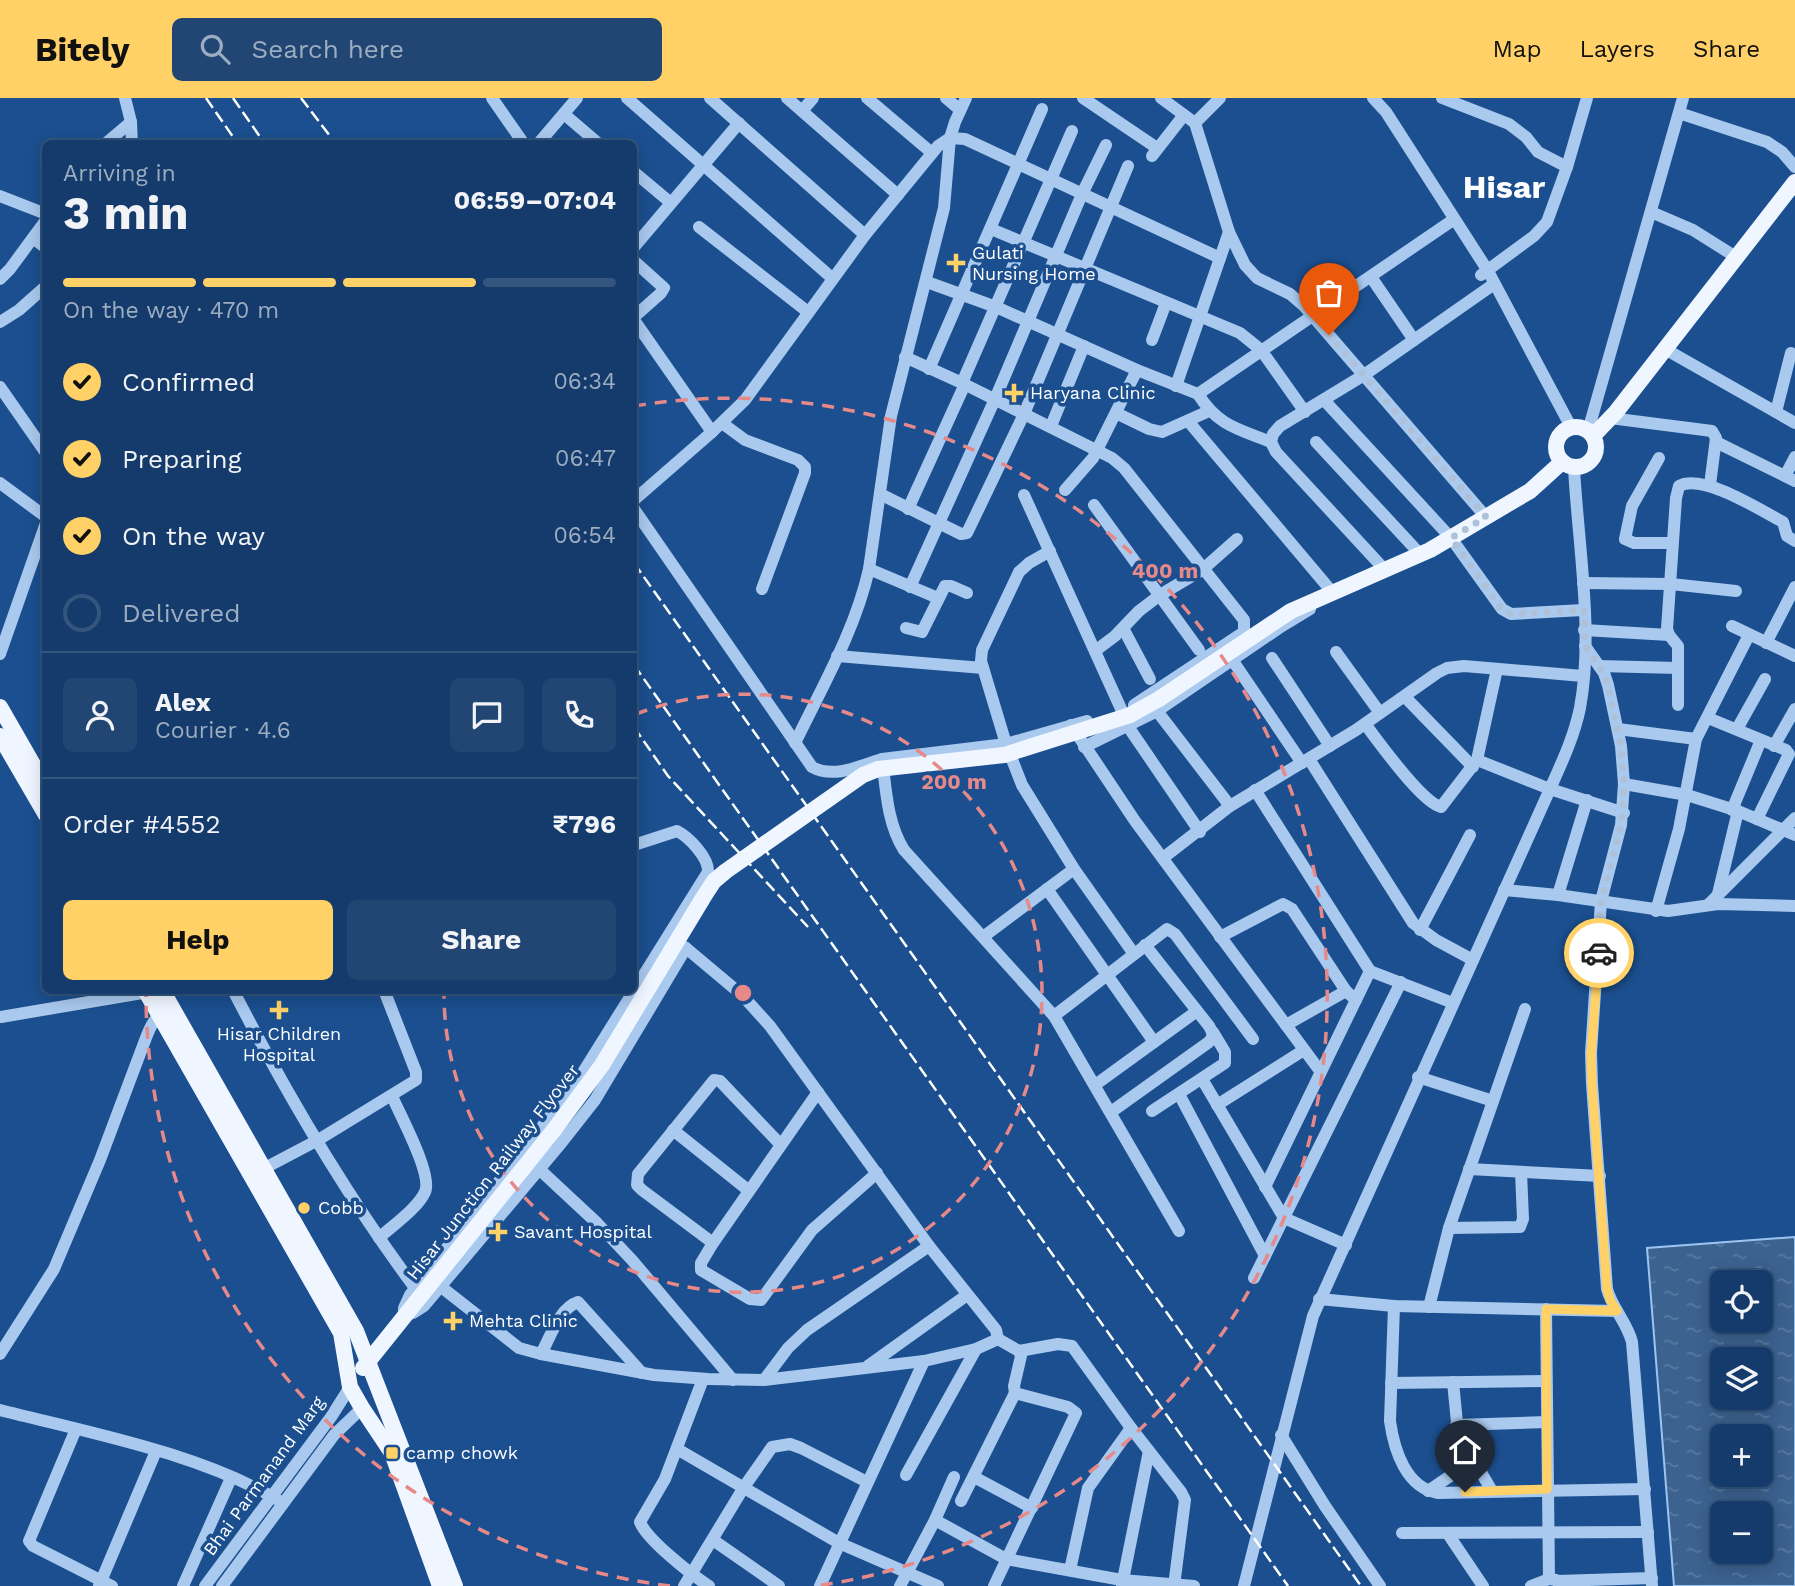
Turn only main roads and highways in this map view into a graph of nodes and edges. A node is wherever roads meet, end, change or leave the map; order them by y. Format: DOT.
graph roads {
  1 [pos="1795,182"];
  2 [pos="1579,430"];
  3 [pos="1568,465"];
  4 [pos="0,706"];
  5 [pos="0,736"];
  6 [pos="7,757"];
  7 [pos="42,780"];
  8 [pos="42,810"];
  9 [pos="155,994"];
  10 [pos="166,1012"];
  11 [pos="368,1360"];
  12 [pos="350,1387"];
  13 [pos="440,1586"];
  14 [pos="455,1586"];
  1 -- 2 [label="main road"];
  2 -- 3 [label="main road"];
  2 -- 3 [label="main road"];
  3 -- 11 [label="main road, Hisar Junction Railway Flyover, bridge"];
  4 -- 7 [label="main road"];
  5 -- 6 [label="main road"];
  6 -- 8 [label="main road"];
  9 -- 10 [label="main road"];
  10 -- 11 [label="main road"];
  10 -- 12 [label="main road"];
  11 -- 12 [label="main road, Hisar Junction Railway Flyover"];
  11 -- 14 [label="main road"];
  12 -- 13 [label="main road"];
}
